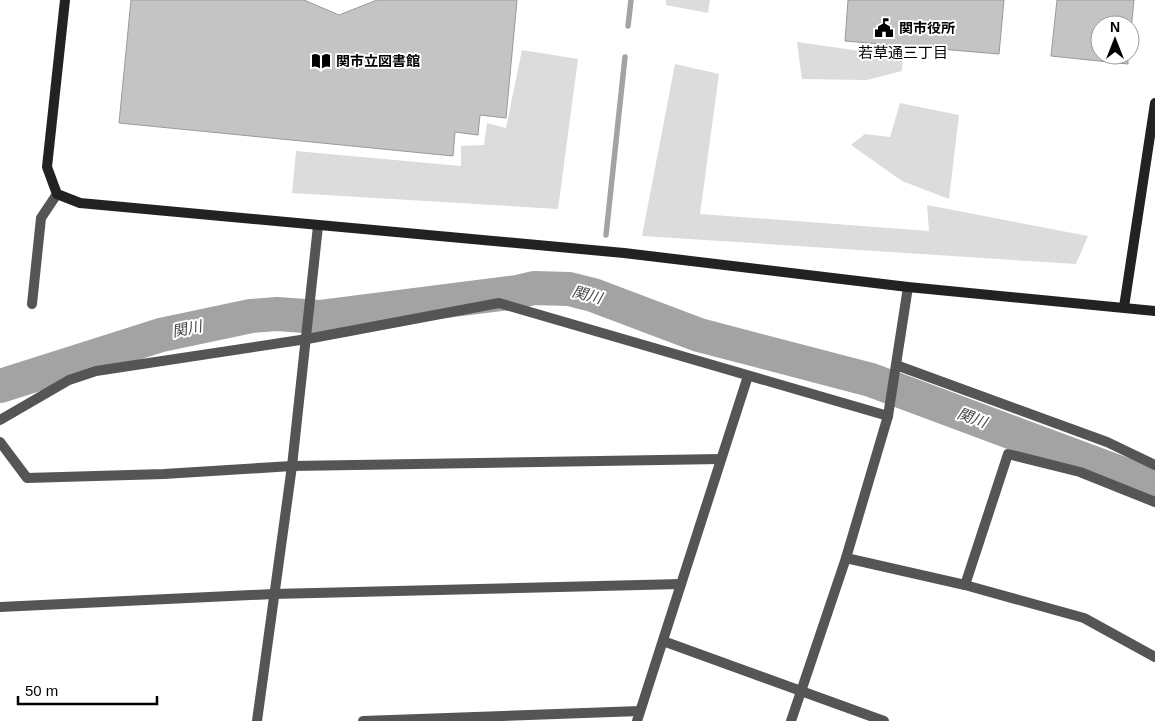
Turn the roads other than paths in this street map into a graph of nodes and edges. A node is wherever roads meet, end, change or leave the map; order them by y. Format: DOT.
graph roads {
  1 [pos="65,0"];
  2 [pos="1155,103"];
  3 [pos="57,194"];
  4 [pos="318,226"];
  5 [pos="908,287"];
  6 [pos="32,304"];
  7 [pos="1124,307"];
  8 [pos="1155,311"];
  9 [pos="307,339"];
  10 [pos="896,366"];
  11 [pos="748,376"];
  12 [pos="888,415"];
  13 [pos="0,420"];
  14 [pos="0,442"];
  15 [pos="721,459"];
  16 [pos="1155,464"];
  17 [pos="292,466"];
  18 [pos="1155,502"];
  19 [pos="846,558"];
  20 [pos="681,584"];
  21 [pos="965,585"];
  22 [pos="273,594"];
  23 [pos="0,606"];
  24 [pos="663,641"];
  25 [pos="1155,657"];
  26 [pos="802,690"];
  27 [pos="638,716"];
  28 [pos="257,721"];
  29 [pos="363,721"];
  30 [pos="791,721"];
  31 [pos="884,721"];
  1 -- 3 [label="street"];
  2 -- 7 [label="street"];
  3 -- 4 [label="street"];
  3 -- 6 [label="street"];
  4 -- 5 [label="street"];
  4 -- 9 [label="street"];
  5 -- 7 [label="street"];
  5 -- 10 [label="street"];
  7 -- 8 [label="street"];
  9 -- 11 [label="street"];
  9 -- 13 [label="street"];
  9 -- 17 [label="street"];
  10 -- 12 [label="street"];
  10 -- 16 [label="street"];
  11 -- 12 [label="street"];
  11 -- 15 [label="street"];
  12 -- 19 [label="street"];
  14 -- 17 [label="street"];
  15 -- 17 [label="street"];
  15 -- 20 [label="street"];
  17 -- 22 [label="street"];
  18 -- 21 [label="street"];
  19 -- 21 [label="street"];
  19 -- 26 [label="street"];
  20 -- 22 [label="street"];
  20 -- 24 [label="street"];
  21 -- 25 [label="street"];
  22 -- 23 [label="street"];
  22 -- 28 [label="street"];
  24 -- 26 [label="street"];
  24 -- 27 [label="street"];
  26 -- 30 [label="street"];
  26 -- 31 [label="street"];
  27 -- 29 [label="street"];
}
